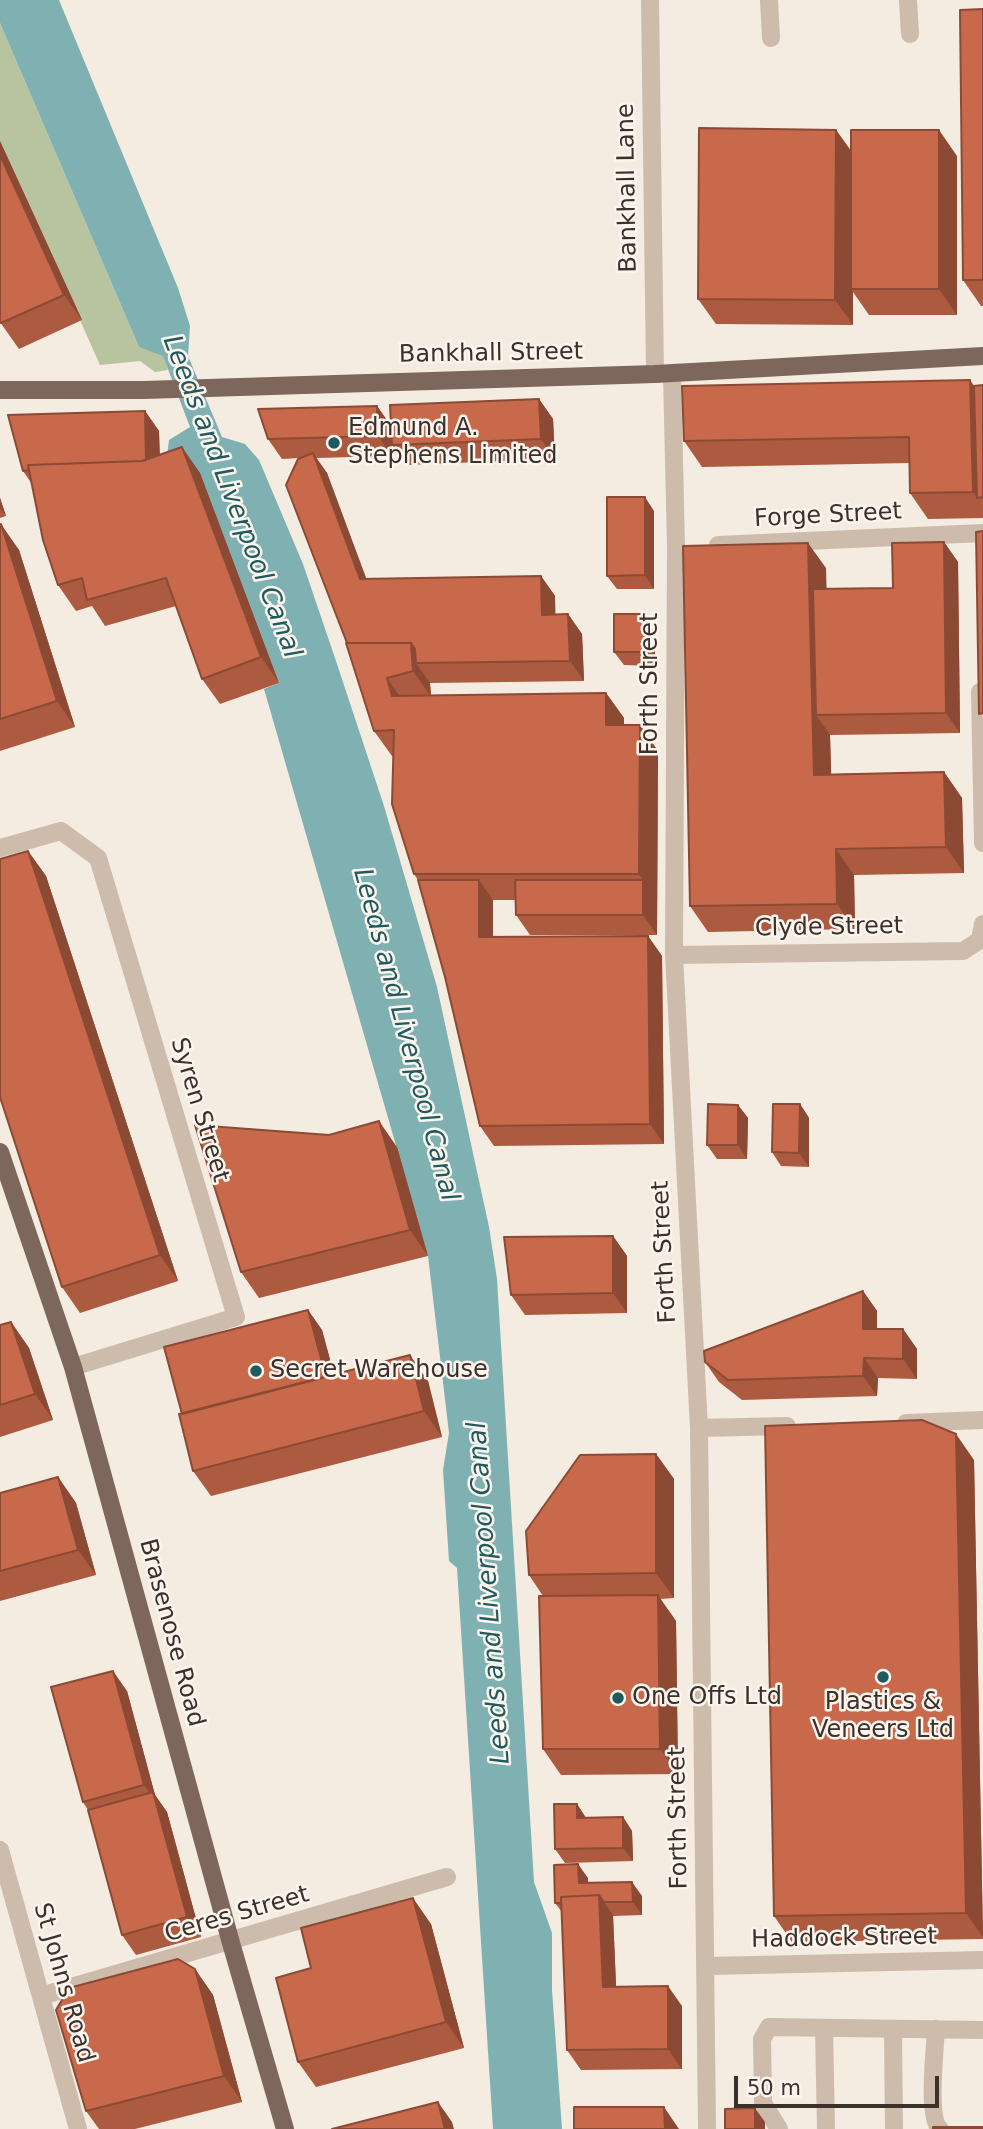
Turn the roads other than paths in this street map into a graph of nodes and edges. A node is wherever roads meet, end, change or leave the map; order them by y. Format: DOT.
graph roads {
  1 [pos="650,0"];
  2 [pos="769,0"];
  3 [pos="908,0"];
  4 [pos="910,34"];
  5 [pos="771,38"];
  6 [pos="983,356"];
  7 [pos="664,374"];
  8 [pos="0,390"];
  9 [pos="979,537"];
  10 [pos="690,547"];
  11 [pos="980,668"];
  12 [pos="983,843"];
  13 [pos="0,848"];
  14 [pos="982,932"];
  15 [pos="674,955"];
  16 [pos="0,1152"];
  17 [pos="73,1367"];
  18 [pos="983,1420"];
  19 [pos="888,1423"];
  20 [pos="807,1425"];
  21 [pos="699,1429"];
  22 [pos="0,1850"];
  23 [pos="447,1877"];
  24 [pos="231,1943"];
  25 [pos="983,1960"];
  26 [pos="706,1966"];
  27 [pos="41,1996"];
  28 [pos="824,2028"];
  29 [pos="894,2029"];
  30 [pos="936,2029"];
  31 [pos="983,2031"];
  32 [pos="78,2129"];
  33 [pos="285,2129"];
  34 [pos="707,2129"];
  35 [pos="779,2129"];
  36 [pos="827,2129"];
  37 [pos="894,2129"];
  38 [pos="940,2129"];
  1 -- 7 [label="street, Bankhall Lane"];
  2 -- 5 [label="street"];
  3 -- 4 [label="street"];
  6 -- 7 [label="main road, Bankhall Street"];
  7 -- 8 [label="main road, Bankhall Street"];
  7 -- 10 [label="street, Forth Street"];
  9 -- 10 [label="street, Forge Street"];
  10 -- 15 [label="street, Forth Street"];
  11 -- 12 [label="street"];
  13 -- 17 [label="street, Syren Street"];
  14 -- 15 [label="street, Clyde Street"];
  15 -- 21 [label="street, Forth Street"];
  16 -- 17 [label="main road, Brasenose Road"];
  17 -- 24 [label="main road, Brasenose Road"];
  18 -- 19 [label="street"];
  20 -- 21 [label="street"];
  21 -- 26 [label="street, Forth Street"];
  22 -- 27 [label="street, St Johns Road"];
  23 -- 24 [label="street, Ceres Street"];
  24 -- 27 [label="street, Ceres Street"];
  24 -- 33 [label="main road, Brasenose Road"];
  25 -- 26 [label="street, Haddock Street"];
  26 -- 34 [label="street, Forth Street"];
  27 -- 32 [label="street, St Johns Road"];
  28 -- 29 [label="street"];
  28 -- 35 [label="street"];
  28 -- 36 [label="street"];
  29 -- 30 [label="street"];
  29 -- 37 [label="street"];
  30 -- 31 [label="street"];
  30 -- 38 [label="street"];
}
